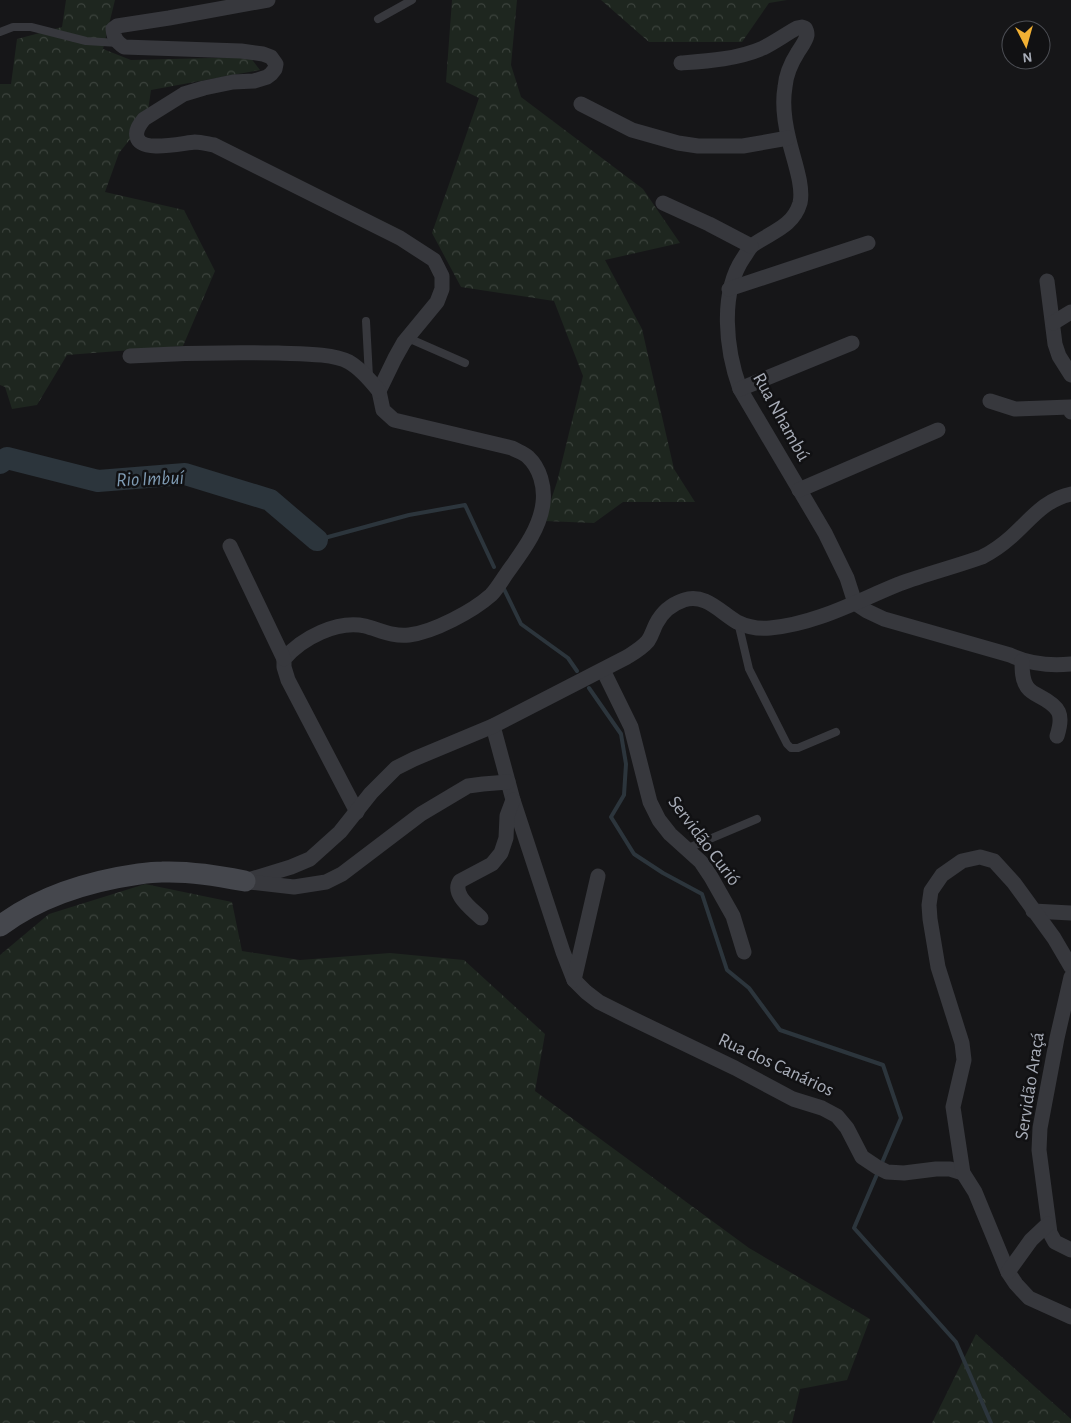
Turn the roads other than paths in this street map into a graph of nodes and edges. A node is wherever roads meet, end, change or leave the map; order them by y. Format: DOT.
graph roads {
  1 [pos="268,0"];
  2 [pos="412,0"];
  3 [pos="378,19"];
  4 [pos="0,32"];
  5 [pos="118,43"];
  6 [pos="681,63"];
  7 [pos="581,104"];
  8 [pos="788,138"];
  9 [pos="663,203"];
  10 [pos="868,244"];
  11 [pos="751,246"];
  12 [pos="1047,281"];
  13 [pos="730,289"];
  14 [pos="1071,312"];
  15 [pos="366,321"];
  16 [pos="1053,323"];
  17 [pos="408,338"];
  18 [pos="852,343"];
  19 [pos="130,356"];
  20 [pos="465,363"];
  21 [pos="1071,375"];
  22 [pos="369,379"];
  23 [pos="740,389"];
  24 [pos="379,391"];
  25 [pos="990,401"];
  26 [pos="1071,408"];
  27 [pos="938,430"];
  28 [pos="800,490"];
  29 [pos="1071,494"];
  30 [pos="230,546"];
  31 [pos="855,603"];
  32 [pos="738,622"];
  33 [pos="284,659"];
  34 [pos="1022,660"];
  35 [pos="1071,664"];
  36 [pos="603,670"];
  37 [pos="493,726"];
  38 [pos="836,732"];
  39 [pos="1056,736"];
  40 [pos="508,782"];
  41 [pos="513,800"];
  42 [pos="357,812"];
  43 [pos="757,819"];
  44 [pos="686,849"];
  45 [pos="598,876"];
  46 [pos="245,881"];
  47 [pos="1033,910"];
  48 [pos="1071,913"];
  49 [pos="481,918"];
  50 [pos="0,926"];
  51 [pos="744,952"];
  52 [pos="1071,967"];
  53 [pos="1071,977"];
  54 [pos="574,980"];
  55 [pos="963,1173"];
  56 [pos="1048,1224"];
  57 [pos="1071,1250"];
  58 [pos="1008,1272"];
  59 [pos="1071,1317"];
  1 -- 5 [label="street"];
  2 -- 3 [label="lane"];
  4 -- 5 [label="lane"];
  5 -- 17 [label="street"];
  6 -- 8 [label="street, Rua Nhambú"];
  7 -- 8 [label="street"];
  8 -- 11 [label="street, Rua Nhambú"];
  9 -- 11 [label="street"];
  10 -- 13 [label="street"];
  11 -- 13 [label="street, Rua Nhambú"];
  12 -- 16 [label="street"];
  13 -- 23 [label="street, Rua Nhambú"];
  14 -- 16 [label="street"];
  15 -- 22 [label="lane"];
  16 -- 21 [label="street"];
  17 -- 20 [label="lane"];
  17 -- 24 [label="street"];
  18 -- 23 [label="street"];
  19 -- 22 [label="street"];
  22 -- 24 [label="street"];
  23 -- 28 [label="street, Rua Nhambú"];
  24 -- 33 [label="street"];
  25 -- 26 [label="street"];
  27 -- 28 [label="street"];
  28 -- 31 [label="street, Rua Nhambú"];
  29 -- 31 [label="street"];
  30 -- 33 [label="street"];
  31 -- 32 [label="street"];
  31 -- 34 [label="street"];
  32 -- 36 [label="street"];
  32 -- 38 [label="lane"];
  33 -- 42 [label="street"];
  34 -- 35 [label="street"];
  34 -- 39 [label="street"];
  36 -- 37 [label="street"];
  36 -- 44 [label="street, Servidão Curió"];
  37 -- 40 [label="street, Rua dos Canários"];
  37 -- 42 [label="street"];
  40 -- 41 [label="street, Rua dos Canários"];
  40 -- 46 [label="street"];
  41 -- 49 [label="street"];
  41 -- 54 [label="street, Rua dos Canários"];
  42 -- 46 [label="street"];
  43 -- 44 [label="lane"];
  44 -- 51 [label="street, Servidão Curió"];
  45 -- 54 [label="street"];
  46 -- 50 [label="street"];
  47 -- 48 [label="street"];
  47 -- 52 [label="street"];
  47 -- 55 [label="street"];
  53 -- 56 [label="street, Servidão Araçá"];
  54 -- 55 [label="street, Rua dos Canários"];
  55 -- 58 [label="street"];
  56 -- 57 [label="street, Servidão Araçá"];
  56 -- 58 [label="street"];
  58 -- 59 [label="street"];
}
